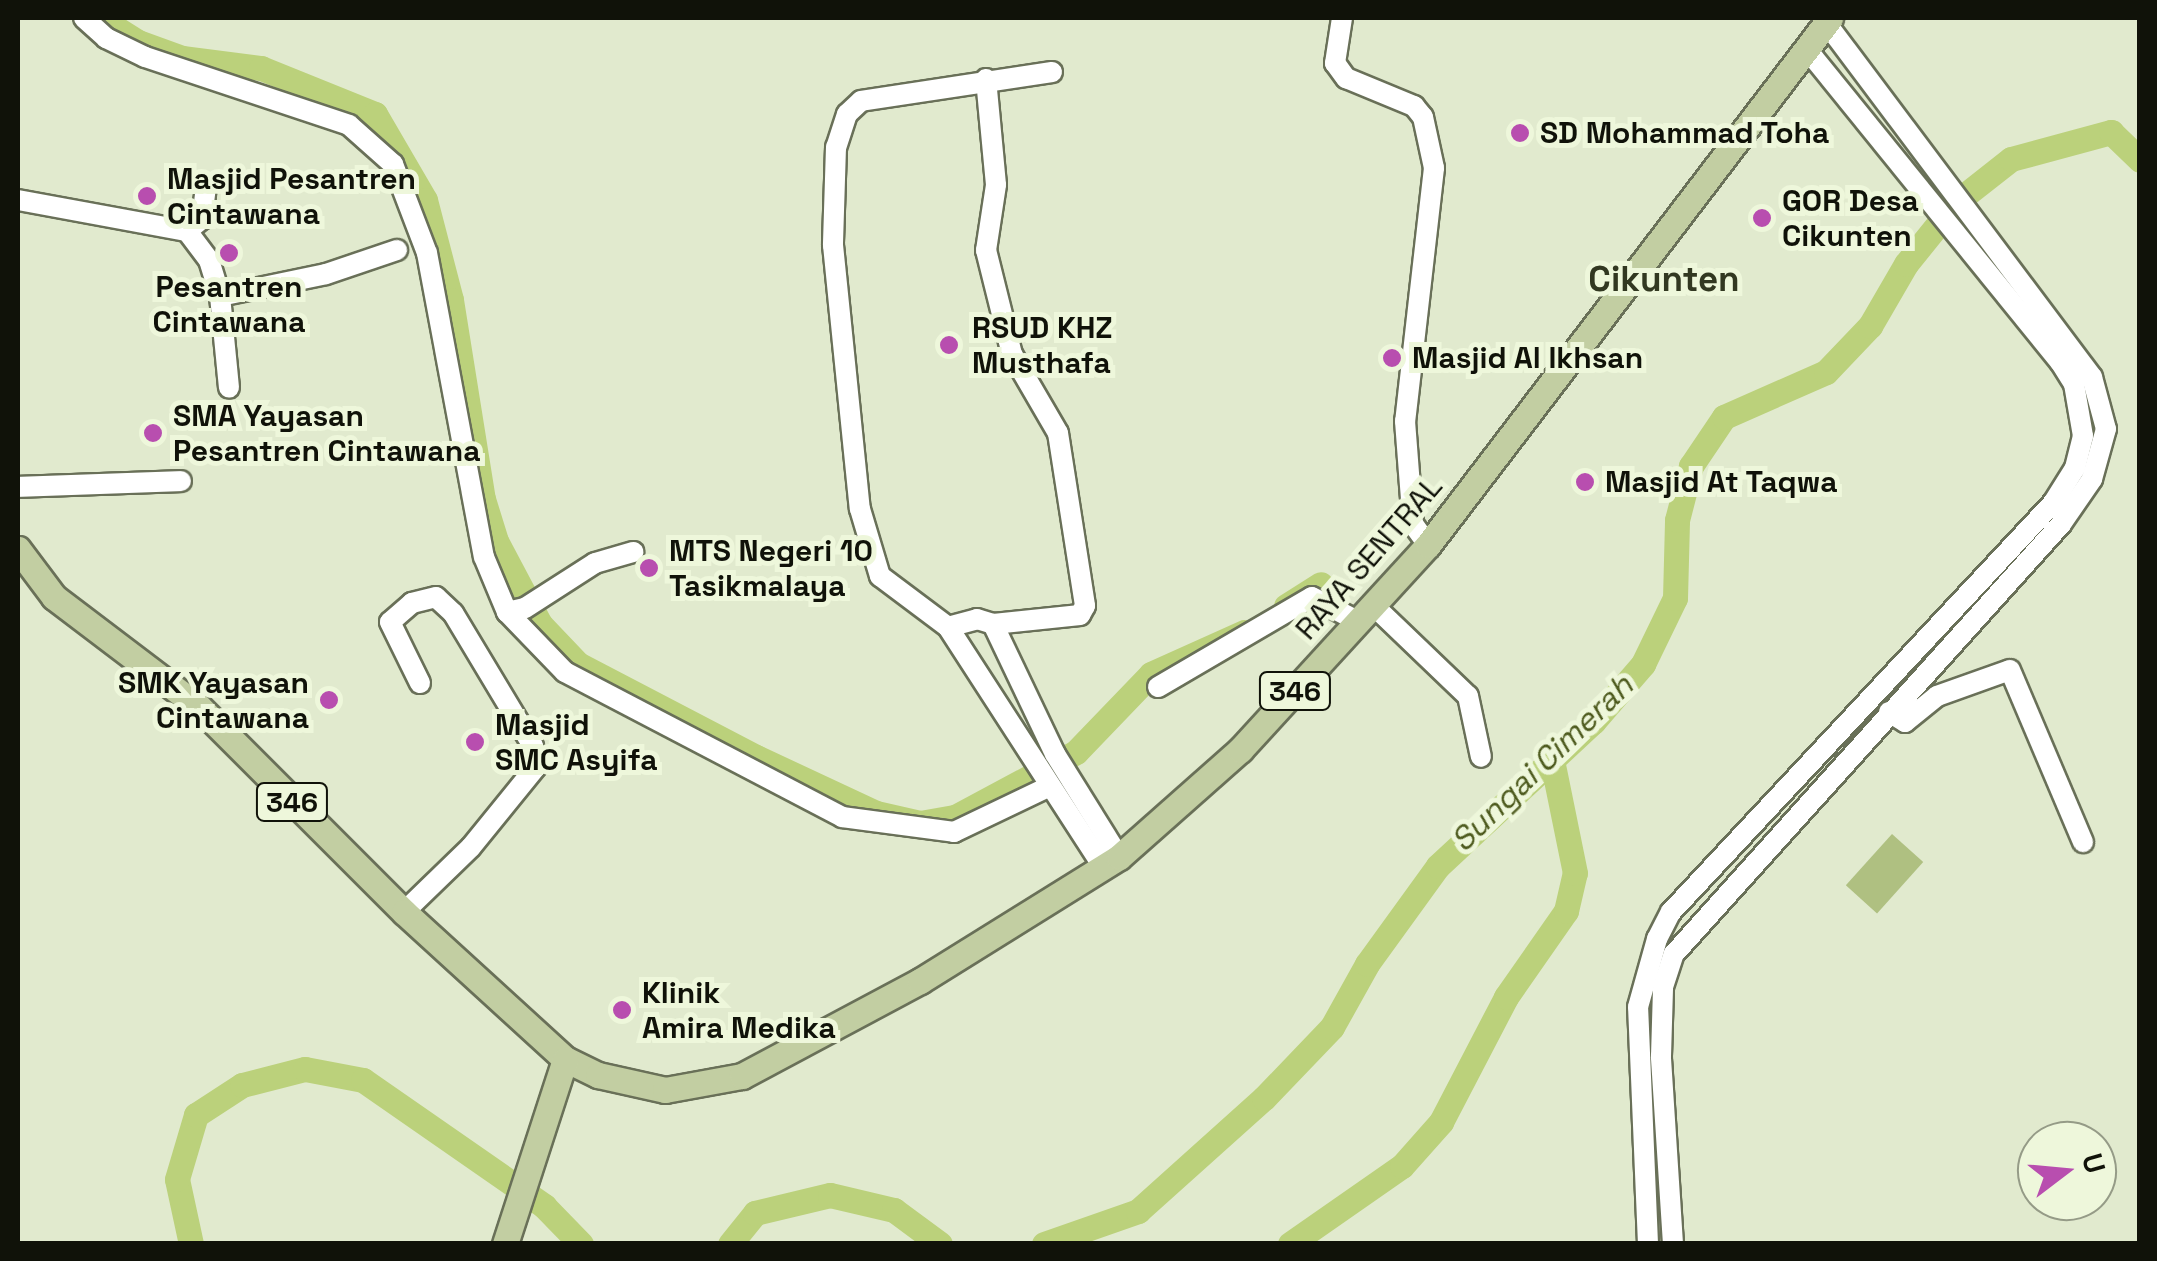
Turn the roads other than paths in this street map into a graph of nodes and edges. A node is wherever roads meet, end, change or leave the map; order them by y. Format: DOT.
graph roads {
  1 [pos="84,18"];
  2 [pos="1342,18"];
  3 [pos="1828,20"];
  4 [pos="1807,50"];
  5 [pos="1052,72"];
  6 [pos="986,79"];
  7 [pos="206,185"];
  8 [pos="18,200"];
  9 [pos="1958,215"];
  10 [pos="187,231"];
  11 [pos="397,250"];
  12 [pos="220,296"];
  13 [pos="229,388"];
  14 [pos="181,481"];
  15 [pos="18,487"];
  16 [pos="1428,544"];
  17 [pos="18,549"];
  18 [pos="634,552"];
  19 [pos="2001,575"];
  20 [pos="524,606"];
  21 [pos="1366,614"];
  22 [pos="993,624"];
  23 [pos="948,628"];
  24 [pos="1012,674"];
  25 [pos="420,683"];
  26 [pos="1158,687"];
  27 [pos="985,688"];
  28 [pos="1889,712"];
  29 [pos="1824,748"];
  30 [pos="1481,757"];
  31 [pos="1840,765"];
  32 [pos="1044,777"];
  33 [pos="2083,842"];
  34 [pos="1111,862"];
  35 [pos="404,912"];
  36 [pos="565,1059"];
  37 [pos="1667,1176"];
  38 [pos="1643,1177"];
  39 [pos="509,1231"];
  40 [pos="1648,1244"];
  41 [pos="1672,1244"];
  1 -- 20 [label="street"];
  2 -- 16 [label="street"];
  3 -- 4 [label="main road, RAYA SENTRAL / 346"];
  3 -- 9 [label="street"];
  4 -- 9 [label="street"];
  4 -- 16 [label="main road, RAYA SENTRAL / 346"];
  5 -- 6 [label="street"];
  6 -- 22 [label="street"];
  6 -- 23 [label="street"];
  7 -- 10 [label="street"];
  8 -- 10 [label="street"];
  9 -- 19 [label="street"];
  9 -- 19 [label="street"];
  10 -- 12 [label="street"];
  11 -- 12 [label="street"];
  12 -- 13 [label="street"];
  14 -- 15 [label="street"];
  16 -- 21 [label="main road, RAYA SENTRAL / 346"];
  17 -- 35 [label="main road, 346"];
  18 -- 20 [label="street"];
  19 -- 28 [label="street"];
  19 -- 29 [label="street"];
  20 -- 32 [label="street"];
  21 -- 26 [label="street"];
  21 -- 30 [label="street"];
  21 -- 34 [label="main road, RAYA SENTRAL / 346"];
  22 -- 23 [label="street"];
  22 -- 24 [label="street"];
  23 -- 27 [label="street"];
  24 -- 27 [label="street"];
  24 -- 34 [label="street"];
  25 -- 35 [label="street"];
  27 -- 32 [label="street"];
  28 -- 31 [label="street"];
  28 -- 33 [label="street"];
  29 -- 31 [label="street"];
  29 -- 38 [label="street"];
  31 -- 37 [label="street"];
  32 -- 34 [label="street"];
  34 -- 36 [label="main road, RAYA SENTRAL / 346"];
  35 -- 36 [label="main road, 346"];
  36 -- 39 [label="main road"];
  37 -- 38 [label="street"];
  37 -- 41 [label="street"];
  38 -- 40 [label="street"];
}
